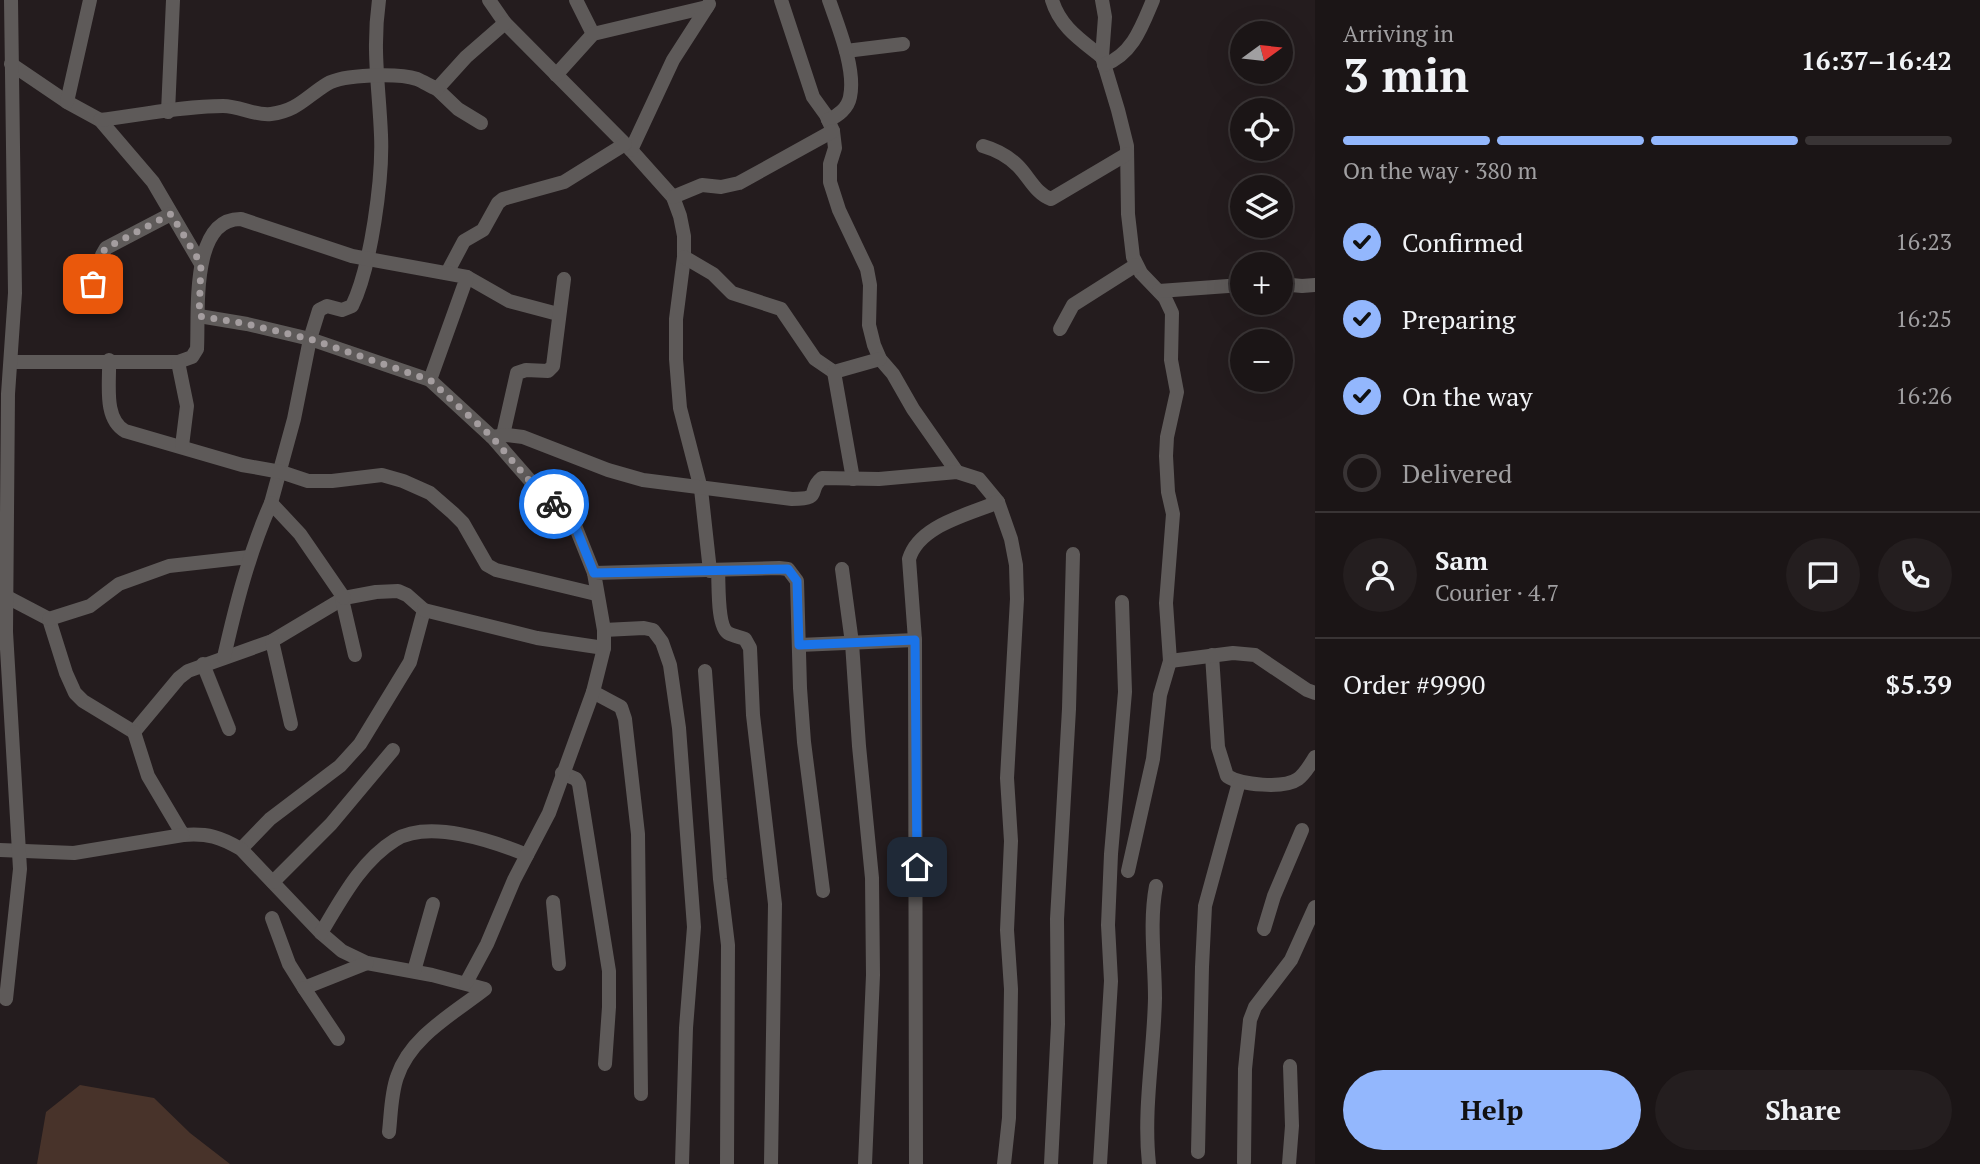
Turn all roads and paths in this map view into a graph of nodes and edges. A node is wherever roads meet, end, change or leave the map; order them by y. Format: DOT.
graph roads {
  1 [pos="11,0"];
  2 [pos="90,0"];
  3 [pos="173,0"];
  4 [pos="379,0"];
  5 [pos="489,0"];
  6 [pos="576,0"];
  7 [pos="781,0"];
  8 [pos="829,0"];
  9 [pos="1052,0"];
  10 [pos="1102,0"];
  11 [pos="1153,0"];
  12 [pos="709,4"];
  13 [pos="505,23"];
  14 [pos="593,34"];
  15 [pos="903,44"];
  16 [pos="846,51"];
  17 [pos="1103,61"];
  18 [pos="11,64"];
  19 [pos="556,75"];
  20 [pos="375,76"];
  21 [pos="437,89"];
  22 [pos="67,102"];
  23 [pos="168,112"];
  24 [pos="12,118"];
  25 [pos="100,120"];
  26 [pos="481,123"];
  27 [pos="830,126"];
  28 [pos="0,132"];
  29 [pos="983,146"];
  30 [pos="628,147"];
  31 [pos="1127,154"];
  32 [pos="13,186"];
  33 [pos="0,194"];
  34 [pos="673,197"];
  35 [pos="171,214"];
  36 [pos="684,257"];
  37 [pos="366,259"];
  38 [pos="201,264"];
  39 [pos="1136,265"];
  40 [pos="447,273"];
  41 [pos="467,276"];
  42 [pos="564,279"];
  43 [pos="93,284"];
  44 [pos="1293,285"];
  45 [pos="1315,285"];
  46 [pos="1230,286"];
  47 [pos="1159,291"];
  48 [pos="558,314"];
  49 [pos="199,316"];
  50 [pos="1060,329"];
  51 [pos="310,339"];
  52 [pos="880,359"];
  53 [pos="109,360"];
  54 [pos="10,362"];
  55 [pos="178,362"];
  56 [pos="834,372"];
  57 [pos="430,380"];
  58 [pos="498,436"];
  59 [pos="182,446"];
  60 [pos="281,472"];
  61 [pos="957,472"];
  62 [pos="853,479"];
  63 [pos="701,488"];
  64 [pos="998,502"];
  65 [pos="271,503"];
  66 [pos="1073,554"];
  67 [pos="249,557"];
  68 [pos="842,569"];
  69 [pos="714,571"];
  70 [pos="594,573"];
  71 [pos="596,594"];
  72 [pos="7,597"];
  73 [pos="343,598"];
  74 [pos="1122,602"];
  75 [pos="424,610"];
  76 [pos="49,619"];
  77 [pos="604,630"];
  78 [pos="915,640"];
  79 [pos="272,641"];
  80 [pos="852,643"];
  81 [pos="799,645"];
  82 [pos="604,648"];
  83 [pos="355,655"];
  84 [pos="1212,655"];
  85 [pos="224,657"];
  86 [pos="4,661"];
  87 [pos="1170,661"];
  88 [pos="203,664"];
  89 [pos="705,671"];
  90 [pos="593,692"];
  91 [pos="1315,693"];
  92 [pos="291,724"];
  93 [pos="229,729"];
  94 [pos="134,732"];
  95 [pos="393,750"];
  96 [pos="1315,757"];
  97 [pos="562,774"];
  98 [pos="1239,782"];
  99 [pos="1302,830"];
  100 [pos="183,835"];
  101 [pos="241,849"];
  102 [pos="0,850"];
  103 [pos="19,850"];
  104 [pos="527,855"];
  105 [pos="1128,871"];
  106 [pos="273,882"];
  107 [pos="1156,886"];
  108 [pos="823,891"];
  109 [pos="553,902"];
  110 [pos="433,904"];
  111 [pos="1315,907"];
  112 [pos="272,918"];
  113 [pos="1264,929"];
  114 [pos="321,933"];
  115 [pos="367,962"];
  116 [pos="559,964"];
  117 [pos="414,971"];
  118 [pos="466,983"];
  119 [pos="304,988"];
  120 [pos="6,999"];
  121 [pos="338,1040"];
  122 [pos="605,1064"];
  123 [pos="1290,1066"];
  124 [pos="641,1094"];
  125 [pos="389,1132"];
  126 [pos="1198,1152"];
  127 [pos="1244,1162"];
  128 [pos="681,1164"];
  129 [pos="727,1164"];
  130 [pos="771,1164"];
  131 [pos="865,1164"];
  132 [pos="916,1164"];
  133 [pos="1004,1164"];
  134 [pos="1051,1164"];
  135 [pos="1100,1164"];
  136 [pos="1149,1164"];
  137 [pos="1289,1164"];
  1 -- 18 [label="street"];
  2 -- 22 [label="street"];
  3 -- 23 [label="street"];
  4 -- 20 [label="street"];
  5 -- 13 [label="street"];
  6 -- 14 [label="street"];
  7 -- 27 [label="street"];
  8 -- 16 [label="street"];
  9 -- 17 [label="street"];
  10 -- 17 [label="street"];
  11 -- 17 [label="street"];
  12 -- 14 [label="street"];
  12 -- 30 [label="street"];
  13 -- 19 [label="street"];
  13 -- 21 [label="street"];
  14 -- 19 [label="street"];
  15 -- 16 [label="street"];
  16 -- 27 [label="street"];
  17 -- 31 [label="street"];
  18 -- 22 [label="street"];
  18 -- 24 [label="street"];
  19 -- 30 [label="street"];
  20 -- 21 [label="street"];
  20 -- 23 [label="street"];
  20 -- 37 [label="street"];
  21 -- 26 [label="street"];
  22 -- 25 [label="street"];
  23 -- 25 [label="street"];
  24 -- 28 [label="street"];
  24 -- 32 [label="street"];
  25 -- 35 [label="street"];
  27 -- 34 [label="street"];
  27 -- 52 [label="street"];
  29 -- 31 [label="street"];
  30 -- 34 [label="street"];
  30 -- 40 [label="street"];
  31 -- 39 [label="street"];
  32 -- 33 [label="street"];
  32 -- 54 [label="street"];
  34 -- 36 [label="street"];
  35 -- 38 [label="street"];
  35 -- 43 [label="street"];
  36 -- 56 [label="street"];
  36 -- 63 [label="street"];
  37 -- 38 [label="street"];
  37 -- 40 [label="street"];
  37 -- 51 [label="street"];
  38 -- 49 [label="street"];
  39 -- 47 [label="street"];
  39 -- 50 [label="street"];
  40 -- 41 [label="street"];
  41 -- 48 [label="street"];
  41 -- 57 [label="street"];
  42 -- 48 [label="street"];
  44 -- 45 [label="street"];
  46 -- 47 [label="street"];
  47 -- 87 [label="street"];
  48 -- 58 [label="street"];
  49 -- 51 [label="street"];
  49 -- 55 [label="street"];
  51 -- 57 [label="street"];
  51 -- 60 [label="street"];
  52 -- 56 [label="street"];
  52 -- 61 [label="street"];
  53 -- 54 [label="street"];
  53 -- 55 [label="street"];
  53 -- 59 [label="street"];
  54 -- 72 [label="street"];
  55 -- 59 [label="street"];
  56 -- 62 [label="street"];
  57 -- 58 [label="street"];
  58 -- 63 [label="street"];
  58 -- 70 [label="street"];
  59 -- 60 [label="street"];
  60 -- 65 [label="street"];
  60 -- 71 [label="street"];
  61 -- 62 [label="street"];
  61 -- 64 [label="street"];
  62 -- 63 [label="street"];
  63 -- 69 [label="street"];
  64 -- 78 [label="street"];
  64 -- 133 [label="street"];
  65 -- 67 [label="street"];
  65 -- 73 [label="street"];
  66 -- 134 [label="street"];
  67 -- 76 [label="street"];
  67 -- 85 [label="street"];
  68 -- 80 [label="street"];
  69 -- 70 [label="street"];
  69 -- 81 [label="street"];
  69 -- 130 [label="street"];
  70 -- 71 [label="street"];
  71 -- 77 [label="street"];
  72 -- 76 [label="street"];
  72 -- 86 [label="street"];
  73 -- 75 [label="street"];
  73 -- 79 [label="street"];
  73 -- 83 [label="street"];
  74 -- 135 [label="street"];
  75 -- 82 [label="street"];
  75 -- 101 [label="street"];
  76 -- 94 [label="street"];
  77 -- 82 [label="street"];
  77 -- 128 [label="street"];
  78 -- 80 [label="street"];
  78 -- 132 [label="street"];
  79 -- 85 [label="street"];
  79 -- 92 [label="street"];
  80 -- 81 [label="street"];
  80 -- 131 [label="street"];
  81 -- 108 [label="street"];
  82 -- 90 [label="street"];
  84 -- 87 [label="street"];
  84 -- 91 [label="street"];
  84 -- 98 [label="street"];
  85 -- 88 [label="street"];
  86 -- 103 [label="street"];
  87 -- 105 [label="street"];
  88 -- 93 [label="street"];
  88 -- 94 [label="street"];
  89 -- 129 [label="street"];
  90 -- 97 [label="street"];
  90 -- 124 [label="street"];
  94 -- 100 [label="street"];
  95 -- 106 [label="street"];
  96 -- 98 [label="street"];
  97 -- 104 [label="street"];
  97 -- 122 [label="street"];
  98 -- 126 [label="street"];
  99 -- 113 [label="street"];
  100 -- 101 [label="street"];
  100 -- 103 [label="street"];
  101 -- 106 [label="street"];
  102 -- 103 [label="street"];
  103 -- 120 [label="street"];
  104 -- 114 [label="street"];
  104 -- 118 [label="street"];
  106 -- 114 [label="street"];
  107 -- 136 [label="street"];
  109 -- 116 [label="street"];
  110 -- 117 [label="street"];
  111 -- 127 [label="street"];
  112 -- 119 [label="street"];
  114 -- 115 [label="street"];
  115 -- 117 [label="street"];
  115 -- 119 [label="street"];
  117 -- 118 [label="street"];
  118 -- 125 [label="street"];
  119 -- 121 [label="street"];
  123 -- 137 [label="street"];
}
